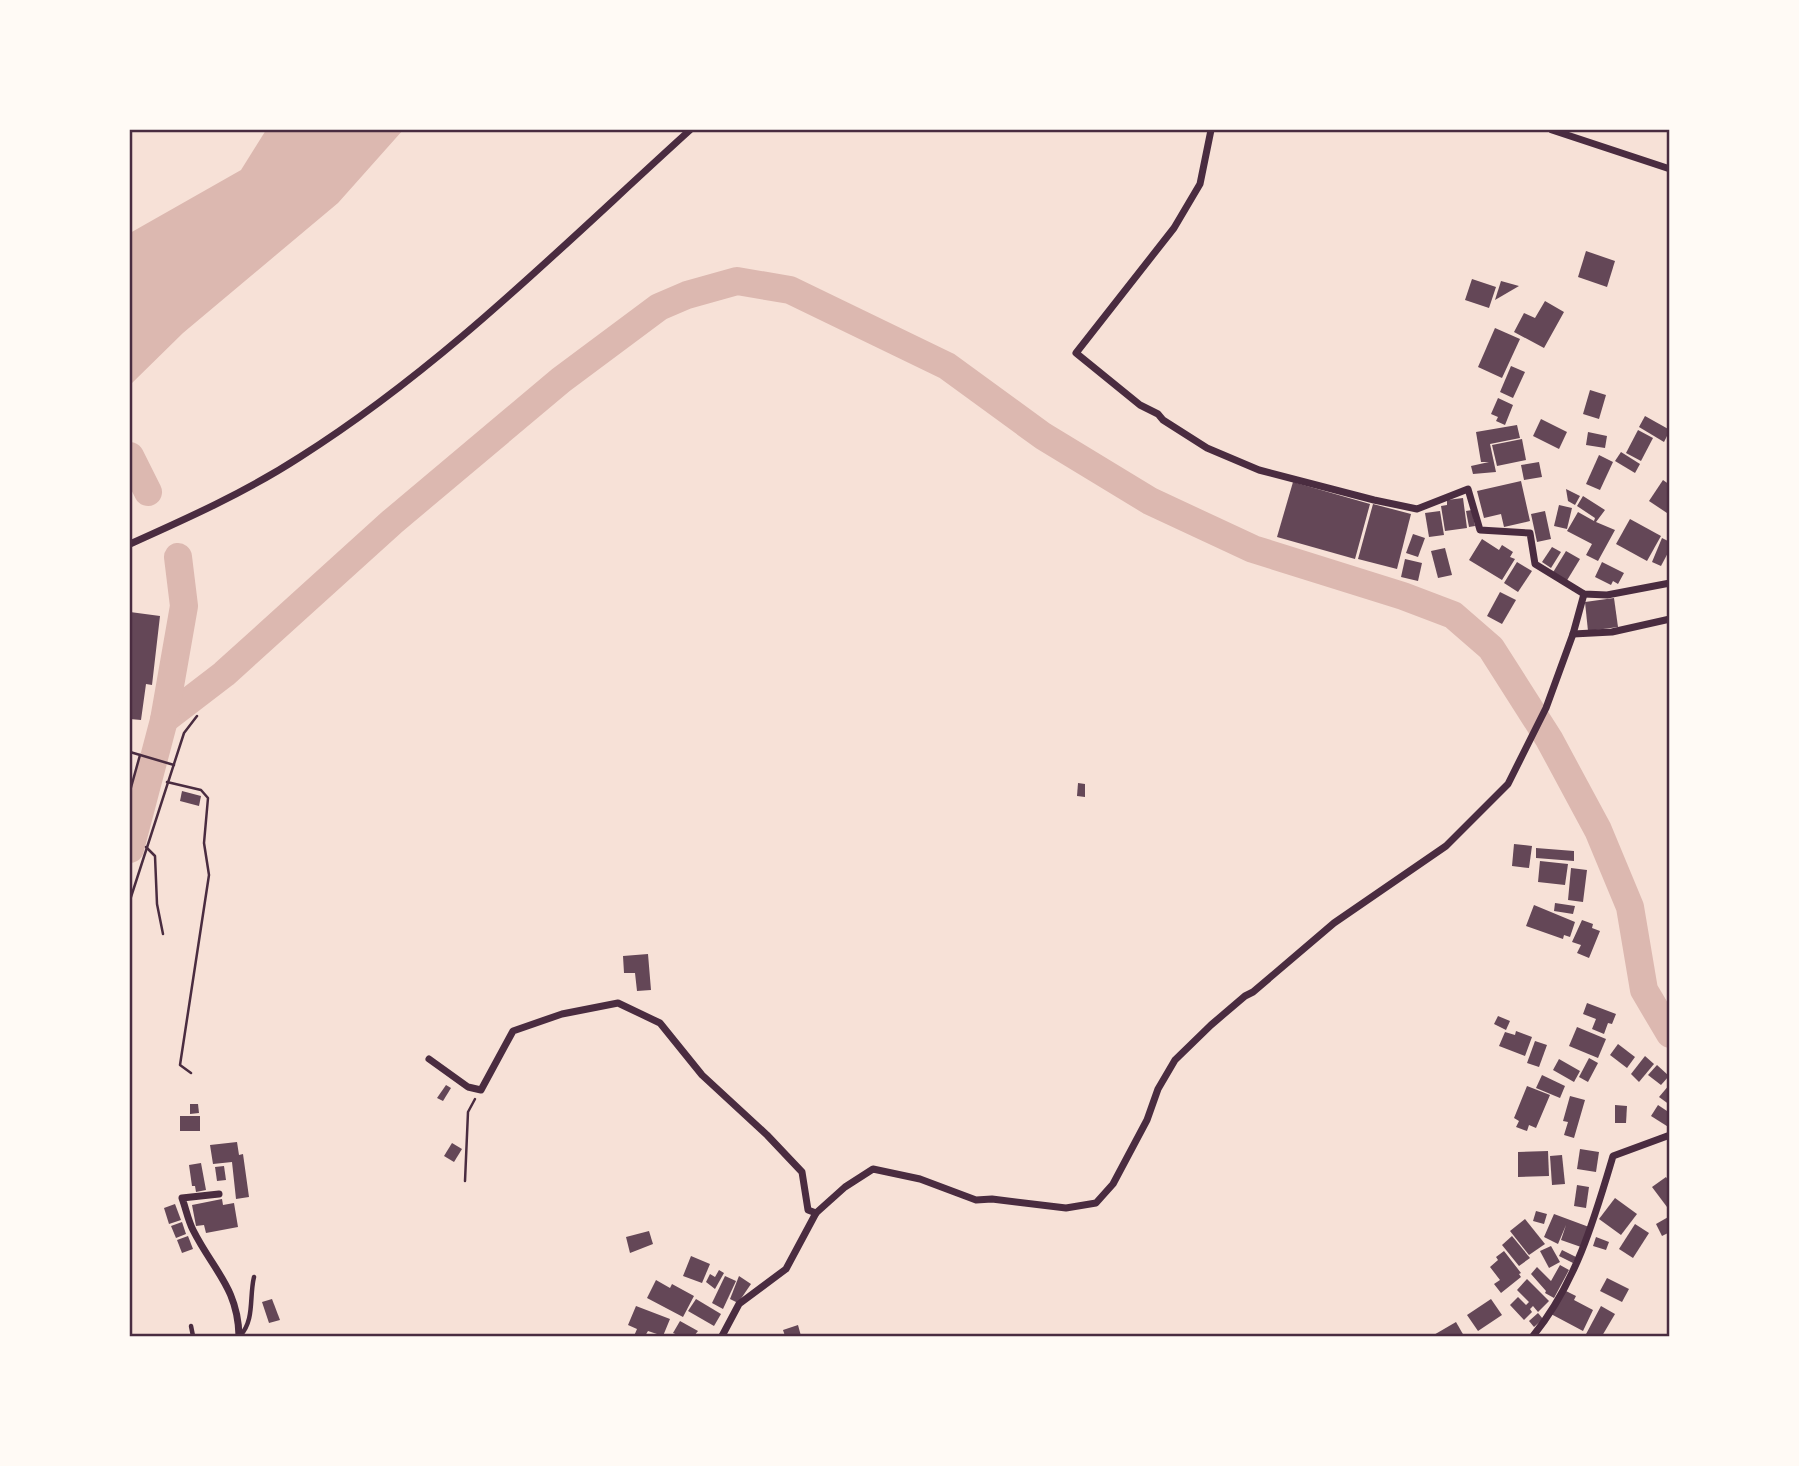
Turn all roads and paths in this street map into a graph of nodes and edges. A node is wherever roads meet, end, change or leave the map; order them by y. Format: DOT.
graph roads {
  1 [pos="690,130"];
  2 [pos="1211,130"];
  3 [pos="1552,130"];
  4 [pos="1670,169"];
  5 [pos="130,544"];
  6 [pos="1670,583"];
  7 [pos="1584,594"];
  8 [pos="1670,619"];
  9 [pos="1573,634"];
  10 [pos="197,716"];
  11 [pos="130,752"];
  12 [pos="141,756"];
  13 [pos="174,765"];
  14 [pos="167,782"];
  15 [pos="130,791"];
  16 [pos="146,847"];
  17 [pos="130,900"];
  18 [pos="163,934"];
  19 [pos="429,1059"];
  20 [pos="191,1073"];
  21 [pos="481,1090"];
  22 [pos="1670,1135"];
  23 [pos="465,1181"];
  24 [pos="219,1194"];
  25 [pos="816,1213"];
  26 [pos="254,1277"];
  27 [pos="191,1326"];
  28 [pos="193,1336"];
  29 [pos="239,1336"];
  30 [pos="722,1336"];
  31 [pos="1533,1336"];
  1 -- 5 [label="street"];
  2 -- 7 [label="street"];
  3 -- 4 [label="street"];
  6 -- 7 [label="street"];
  7 -- 9 [label="street"];
  8 -- 9 [label="street"];
  9 -- 25 [label="street"];
  10 -- 13 [label="path"];
  11 -- 12 [label="path"];
  12 -- 13 [label="path"];
  12 -- 15 [label="path"];
  13 -- 14 [label="path"];
  14 -- 16 [label="path"];
  14 -- 20 [label="path"];
  16 -- 17 [label="path"];
  16 -- 18 [label="path"];
  19 -- 21 [label="street"];
  21 -- 23 [label="path"];
  21 -- 25 [label="street"];
  22 -- 31 [label="street"];
  24 -- 29 [label="street"];
  25 -- 30 [label="street"];
  26 -- 29 [label="lane"];
  27 -- 28 [label="lane"];
}
